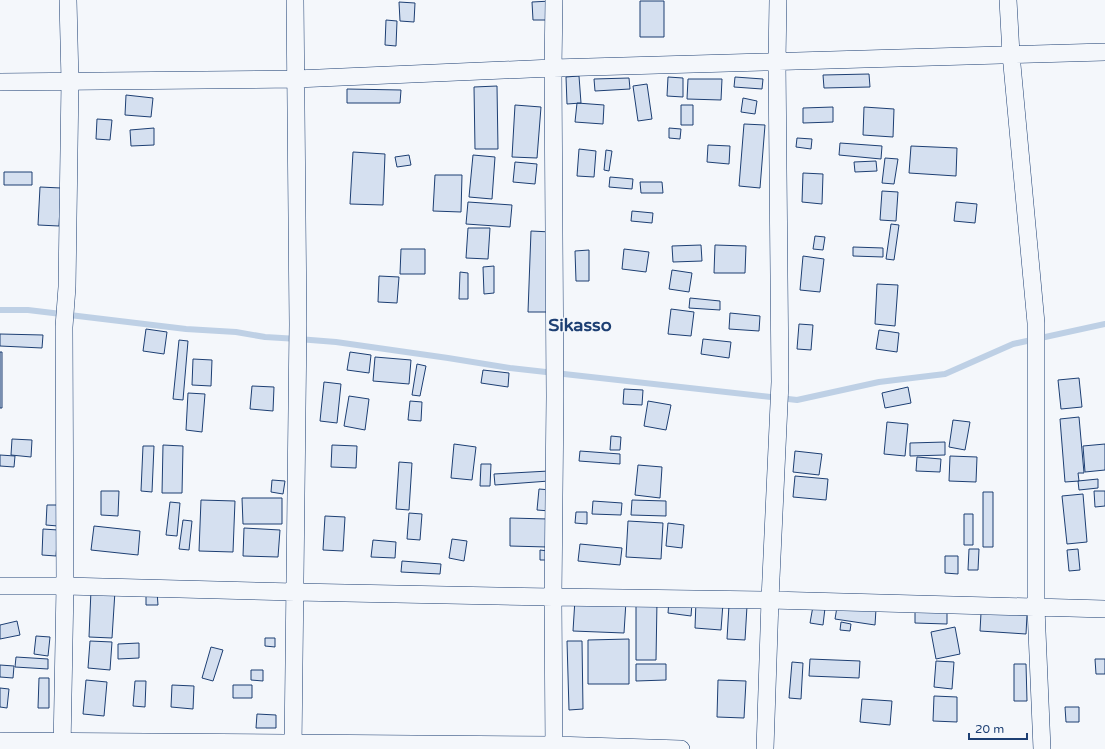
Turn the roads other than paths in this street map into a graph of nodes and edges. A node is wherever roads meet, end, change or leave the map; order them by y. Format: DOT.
graph roads {
  1 [pos="68,0"];
  2 [pos="295,0"];
  3 [pos="554,0"];
  4 [pos="778,0"];
  5 [pos="1008,0"];
  6 [pos="1105,52"];
  7 [pos="1011,54"];
  8 [pos="777,61"];
  9 [pos="553,68"];
  10 [pos="296,79"];
  11 [pos="70,81"];
  12 [pos="0,82"];
  13 [pos="0,586"];
  14 [pos="65,586"];
  15 [pos="295,592"];
  16 [pos="553,597"];
  17 [pos="770,600"];
  18 [pos="1036,608"];
  19 [pos="1105,609"];
  20 [pos="0,741"];
  21 [pos="62,745"];
  22 [pos="293,746"];
  23 [pos="554,747"];
  24 [pos="681,749"];
  25 [pos="766,749"];
  26 [pos="1042,749"];
  1 -- 11 [label="street"];
  2 -- 10 [label="street"];
  3 -- 9 [label="street"];
  4 -- 8 [label="street"];
  5 -- 7 [label="street"];
  6 -- 7 [label="street"];
  7 -- 8 [label="street"];
  7 -- 18 [label="street"];
  8 -- 9 [label="street"];
  8 -- 17 [label="street"];
  9 -- 10 [label="street"];
  9 -- 16 [label="street"];
  10 -- 11 [label="street"];
  10 -- 15 [label="street"];
  11 -- 12 [label="street"];
  11 -- 14 [label="street"];
  13 -- 14 [label="street"];
  14 -- 15 [label="street"];
  14 -- 21 [label="street"];
  15 -- 16 [label="street"];
  15 -- 22 [label="street"];
  16 -- 17 [label="street"];
  16 -- 23 [label="street"];
  17 -- 18 [label="street"];
  17 -- 25 [label="street"];
  18 -- 19 [label="street"];
  18 -- 26 [label="street"];
  20 -- 21 [label="street"];
  21 -- 22 [label="street"];
  22 -- 23 [label="street"];
  23 -- 24 [label="street"];
}
